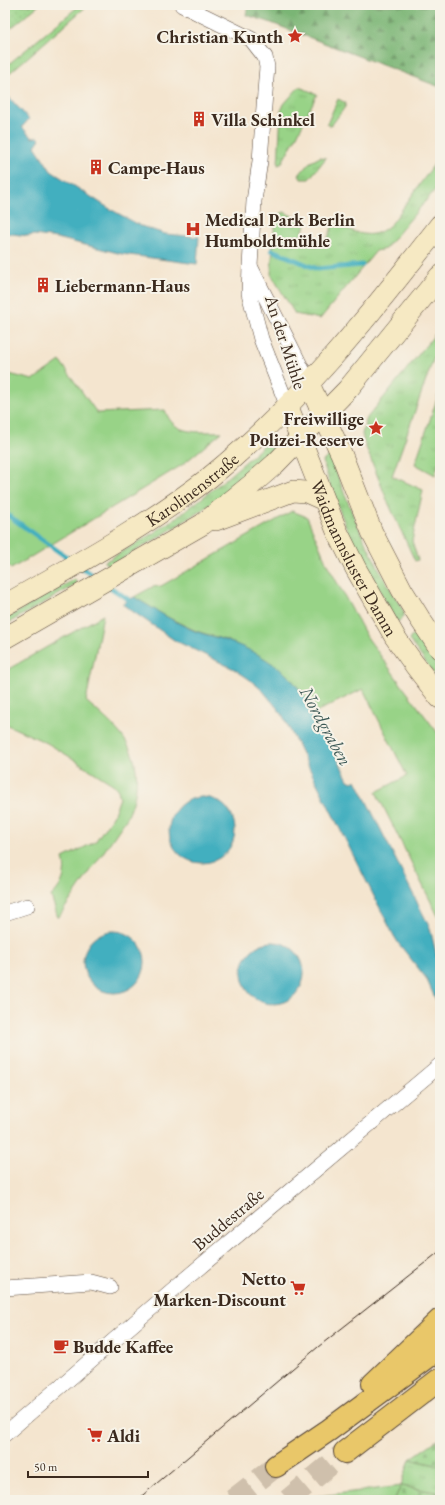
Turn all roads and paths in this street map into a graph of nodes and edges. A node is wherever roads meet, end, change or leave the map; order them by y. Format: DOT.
graph roads {
  1 [pos="182,5"];
  2 [pos="440,225"];
  3 [pos="250,266"];
  4 [pos="440,276"];
  5 [pos="309,384"];
  6 [pos="288,407"];
  7 [pos="323,414"];
  8 [pos="300,438"];
  9 [pos="324,500"];
  10 [pos="203,524"];
  11 [pos="5,605"];
  12 [pos="5,638"];
  13 [pos="440,649"];
  14 [pos="440,698"];
  15 [pos="27,906"];
  16 [pos="5,913"];
  17 [pos="440,1065"];
  18 [pos="110,1287"];
  19 [pos="5,1288"];
  20 [pos="440,1320"];
  21 [pos="440,1348"];
  22 [pos="440,1379"];
  23 [pos="440,1393"];
  24 [pos="379,1426"];
  25 [pos="329,1430"];
  26 [pos="5,1434"];
  27 [pos="345,1452"];
  28 [pos="276,1466"];
  1 -- 3 [label="street, An der Mühle"];
  2 -- 5 [label="main road, Karolinenstraße"];
  3 -- 5 [label="street, An der Mühle"];
  3 -- 6 [label="street, An der Mühle"];
  4 -- 7 [label="main road, Karolinenstraße"];
  5 -- 6 [label="main road, Karolinenstraße"];
  5 -- 7 [label="main road, Waidmannsluster Damm"];
  6 -- 8 [label="main road, Waidmannsluster Damm"];
  6 -- 11 [label="main road, Karolinenstraße"];
  7 -- 8 [label="main road, Karolinenstraße"];
  7 -- 13 [label="main road, Waidmannsluster Damm"];
  8 -- 9 [label="main road, Waidmannsluster Damm"];
  8 -- 10 [label="main road, Karolinenstraße"];
  9 -- 10 [label="main road"];
  9 -- 14 [label="main road, Waidmannsluster Damm"];
  10 -- 12 [label="main road, Karolinenstraße"];
  15 -- 16 [label="street"];
  17 -- 26 [label="street, Buddestraße"];
  18 -- 19 [label="street"];
  20 -- 25 [label="highway"];
  21 -- 25 [label="highway"];
  22 -- 24 [label="highway"];
  23 -- 24 [label="highway"];
  24 -- 27 [label="highway"];
  25 -- 28 [label="highway"];
}
